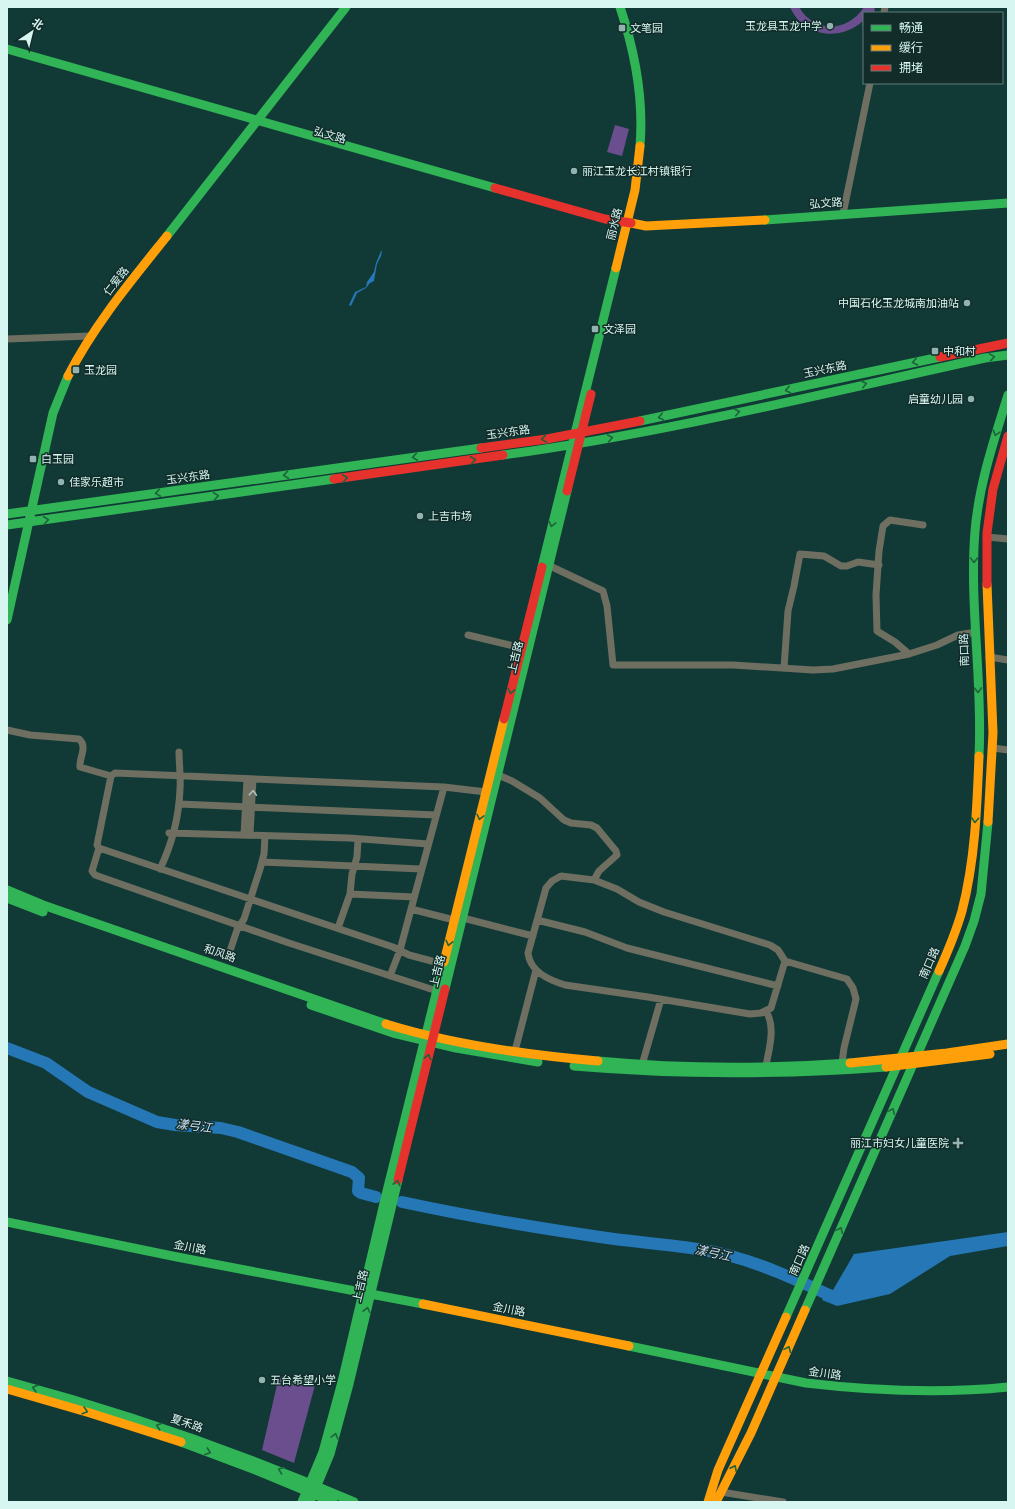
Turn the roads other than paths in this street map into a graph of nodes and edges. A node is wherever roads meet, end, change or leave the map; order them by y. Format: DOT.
graph roads {
  1 [pos="346,7"];
  2 [pos="620,7"];
  3 [pos="627,7"];
  4 [pos="7,49"];
  5 [pos="7,56"];
  6 [pos="870,84"];
  7 [pos="255,123"];
  8 [pos="1008,203"];
  9 [pos="844,214"];
  10 [pos="629,226"];
  11 [pos="90,336"];
  12 [pos="7,339"];
  13 [pos="1008,343"];
  14 [pos="1008,355"];
  15 [pos="1008,395"];
  16 [pos="578,433"];
  17 [pos="1008,436"];
  18 [pos="576,444"];
  19 [pos="31,511"];
  20 [pos="7,514"];
  21 [pos="28,522"];
  22 [pos="7,525"];
  23 [pos="923,525"];
  24 [pos="987,537"];
  25 [pos="1008,539"];
  26 [pos="879,565"];
  27 [pos="550,566"];
  28 [pos="7,620"];
  29 [pos="976,632"];
  30 [pos="468,635"];
  31 [pos="522,648"];
  32 [pos="909,654"];
  33 [pos="989,657"];
  34 [pos="1008,660"];
  35 [pos="784,668"];
  36 [pos="7,730"];
  37 [pos="993,748"];
  38 [pos="1008,750"];
  39 [pos="179,752"];
  40 [pos="498,775"];
  41 [pos="111,776"];
  42 [pos="179,776"];
  43 [pos="250,779"];
  44 [pos="444,787"];
  45 [pos="486,792"];
  46 [pos="179,804"];
  47 [pos="249,807"];
  48 [pos="436,815"];
  49 [pos="171,833"];
  50 [pos="247,835"];
  51 [pos="265,836"];
  52 [pos="358,839"];
  53 [pos="428,844"];
  54 [pos="98,848"];
  55 [pos="262,862"];
  56 [pos="354,866"];
  57 [pos="160,869"];
  58 [pos="421,869"];
  59 [pos="594,880"];
  60 [pos="7,890"];
  61 [pos="350,894"];
  62 [pos="414,897"];
  63 [pos="7,898"];
  64 [pos="250,899"];
  65 [pos="411,908"];
  66 [pos="458,919"];
  67 [pos="537,920"];
  68 [pos="240,926"];
  69 [pos="338,928"];
  70 [pos="533,936"];
  71 [pos="400,950"];
  72 [pos="228,957"];
  73 [pos="785,961"];
  74 [pos="443,964"];
  75 [pos="536,970"];
  76 [pos="390,976"];
  77 [pos="778,986"];
  78 [pos="437,991"];
  79 [pos="661,999"];
  80 [pos="766,1011"];
  81 [pos="429,1037"];
  82 [pos="1008,1044"];
  83 [pos="515,1051"];
  84 [pos="1008,1051"];
  85 [pos="915,1061"];
  86 [pos="899,1062"];
  87 [pos="842,1063"];
  88 [pos="642,1065"];
  89 [pos="766,1066"];
  90 [pos="7,1222"];
  91 [pos="367,1294"];
  92 [pos="761,1374"];
  93 [pos="776,1377"];
  94 [pos="7,1380"];
  95 [pos="1008,1387"];
  96 [pos="7,1389"];
  97 [pos="312,1491"];
  98 [pos="721,1492"];
  99 [pos="302,1502"];
  100 [pos="333,1502"];
  101 [pos="354,1502"];
  102 [pos="708,1502"];
  103 [pos="716,1502"];
  104 [pos="784,1502"];
  1 -- 7 [label="main road, 仁爱路"];
  2 -- 10 [label="main road, 丽水路"];
  3 -- 10 [label="main road, 丽水路"];
  4 -- 7 [label="main road, 弘文路"];
  5 -- 7 [label="main road, 弘文路"];
  6 -- 9 [label="street"];
  7 -- 10 [label="main road, 弘文路"];
  7 -- 11 [label="main road, 仁爱路"];
  8 -- 9 [label="main road, 弘文路"];
  9 -- 10 [label="main road, 弘文路"];
  10 -- 16 [label="main road, 丽水路"];
  11 -- 12 [label="street"];
  11 -- 19 [label="main road, 仁爱路"];
  13 -- 16 [label="main road, 玉兴东路, one-way"];
  18 -- 14 [label="main road, 玉兴东路, one-way"];
  15 -- 29 [label="main road, 南口路, one-way"];
  16 -- 18 [label="main road, 丽水路"];
  16 -- 19 [label="main road, 玉兴东路, one-way"];
  17 -- 24 [label="main road"];
  21 -- 18 [label="main road, 玉兴东路, one-way"];
  18 -- 27 [label="main road, 上吉路"];
  18 -- 31 [label="main road, 上吉路, one-way"];
  19 -- 20 [label="main road, 玉兴东路"];
  19 -- 21 [label="main road, 仁爱路"];
  21 -- 22 [label="main road, 玉兴东路"];
  21 -- 28 [label="main road, 仁爱路"];
  23 -- 26 [label="street"];
  24 -- 25 [label="street"];
  24 -- 33 [label="main road"];
  26 -- 32 [label="street"];
  26 -- 35 [label="street"];
  27 -- 35 [label="street"];
  27 -- 40 [label="main road, 上吉路"];
  29 -- 32 [label="street"];
  29 -- 86 [label="main road, 南口路, one-way"];
  30 -- 31 [label="street"];
  31 -- 45 [label="main road, 上吉路, one-way"];
  32 -- 35 [label="street"];
  33 -- 34 [label="street"];
  33 -- 37 [label="main road"];
  36 -- 41 [label="street"];
  37 -- 38 [label="street"];
  37 -- 85 [label="main road"];
  39 -- 42 [label="street"];
  40 -- 59 [label="street"];
  40 -- 66 [label="main road, 上吉路"];
  41 -- 42 [label="street"];
  41 -- 54 [label="street"];
  42 -- 43 [label="street"];
  42 -- 46 [label="street"];
  42 -- 49 [label="street"];
  43 -- 44 [label="street"];
  43 -- 47 [label="street"];
  44 -- 45 [label="street"];
  44 -- 48 [label="street"];
  45 -- 66 [label="main road, 上吉路, one-way"];
  46 -- 47 [label="street"];
  46 -- 49 [label="street"];
  47 -- 48 [label="street"];
  47 -- 50 [label="street"];
  48 -- 53 [label="street"];
  49 -- 50 [label="street"];
  49 -- 57 [label="street"];
  50 -- 51 [label="street"];
  51 -- 52 [label="street"];
  51 -- 55 [label="street"];
  52 -- 53 [label="street"];
  52 -- 56 [label="street"];
  53 -- 58 [label="street"];
  54 -- 57 [label="street"];
  54 -- 68 [label="street"];
  55 -- 56 [label="street"];
  55 -- 64 [label="street"];
  56 -- 58 [label="street"];
  56 -- 61 [label="street"];
  57 -- 64 [label="street"];
  58 -- 62 [label="street"];
  59 -- 67 [label="street"];
  59 -- 73 [label="street"];
  60 -- 81 [label="main road, 和风路"];
  61 -- 62 [label="street"];
  61 -- 69 [label="street"];
  62 -- 65 [label="street"];
  63 -- 81 [label="main road, 和风路"];
  64 -- 68 [label="street"];
  64 -- 69 [label="street"];
  65 -- 66 [label="street"];
  65 -- 71 [label="street"];
  66 -- 70 [label="street"];
  66 -- 74 [label="main road, 上吉路, one-way"];
  66 -- 81 [label="main road, 上吉路"];
  67 -- 70 [label="street"];
  67 -- 77 [label="street"];
  68 -- 72 [label="street"];
  68 -- 76 [label="street"];
  69 -- 71 [label="street"];
  70 -- 75 [label="street"];
  71 -- 74 [label="street"];
  71 -- 76 [label="street"];
  73 -- 77 [label="street"];
  73 -- 87 [label="street"];
  74 -- 78 [label="main road, 上吉路"];
  75 -- 79 [label="street"];
  75 -- 83 [label="street"];
  76 -- 78 [label="street"];
  77 -- 80 [label="street"];
  78 -- 81 [label="main road, 上吉路"];
  79 -- 80 [label="street"];
  79 -- 88 [label="street"];
  80 -- 89 [label="street"];
  81 -- 83 [label="main road"];
  81 -- 86 [label="main road"];
  81 -- 91 [label="main road, 上吉路"];
  82 -- 85 [label="main road"];
  83 -- 88 [label="main road"];
  84 -- 85 [label="main road"];
  85 -- 86 [label="main road"];
  93 -- 85 [label="main road, one-way"];
  86 -- 87 [label="main road"];
  86 -- 92 [label="main road, 南口路"];
  87 -- 89 [label="main road"];
  88 -- 89 [label="main road"];
  90 -- 91 [label="main road, 金川路"];
  91 -- 92 [label="main road, 金川路"];
  91 -- 97 [label="main road, 上吉路"];
  92 -- 93 [label="main road, 金川路"];
  92 -- 102 [label="main road, 南口路"];
  93 -- 95 [label="main road, 金川路"];
  98 -- 93 [label="main road, one-way"];
  97 -- 94 [label="main road, 夏禾路, one-way"];
  96 -- 97 [label="main road, 夏禾路, one-way"];
  97 -- 99 [label="main road, 上吉路"];
  97 -- 100 [label="main road, 夏禾路"];
  97 -- 101 [label="main road, 夏禾路"];
  98 -- 103 [label="main road"];
  98 -- 104 [label="street"];
}
